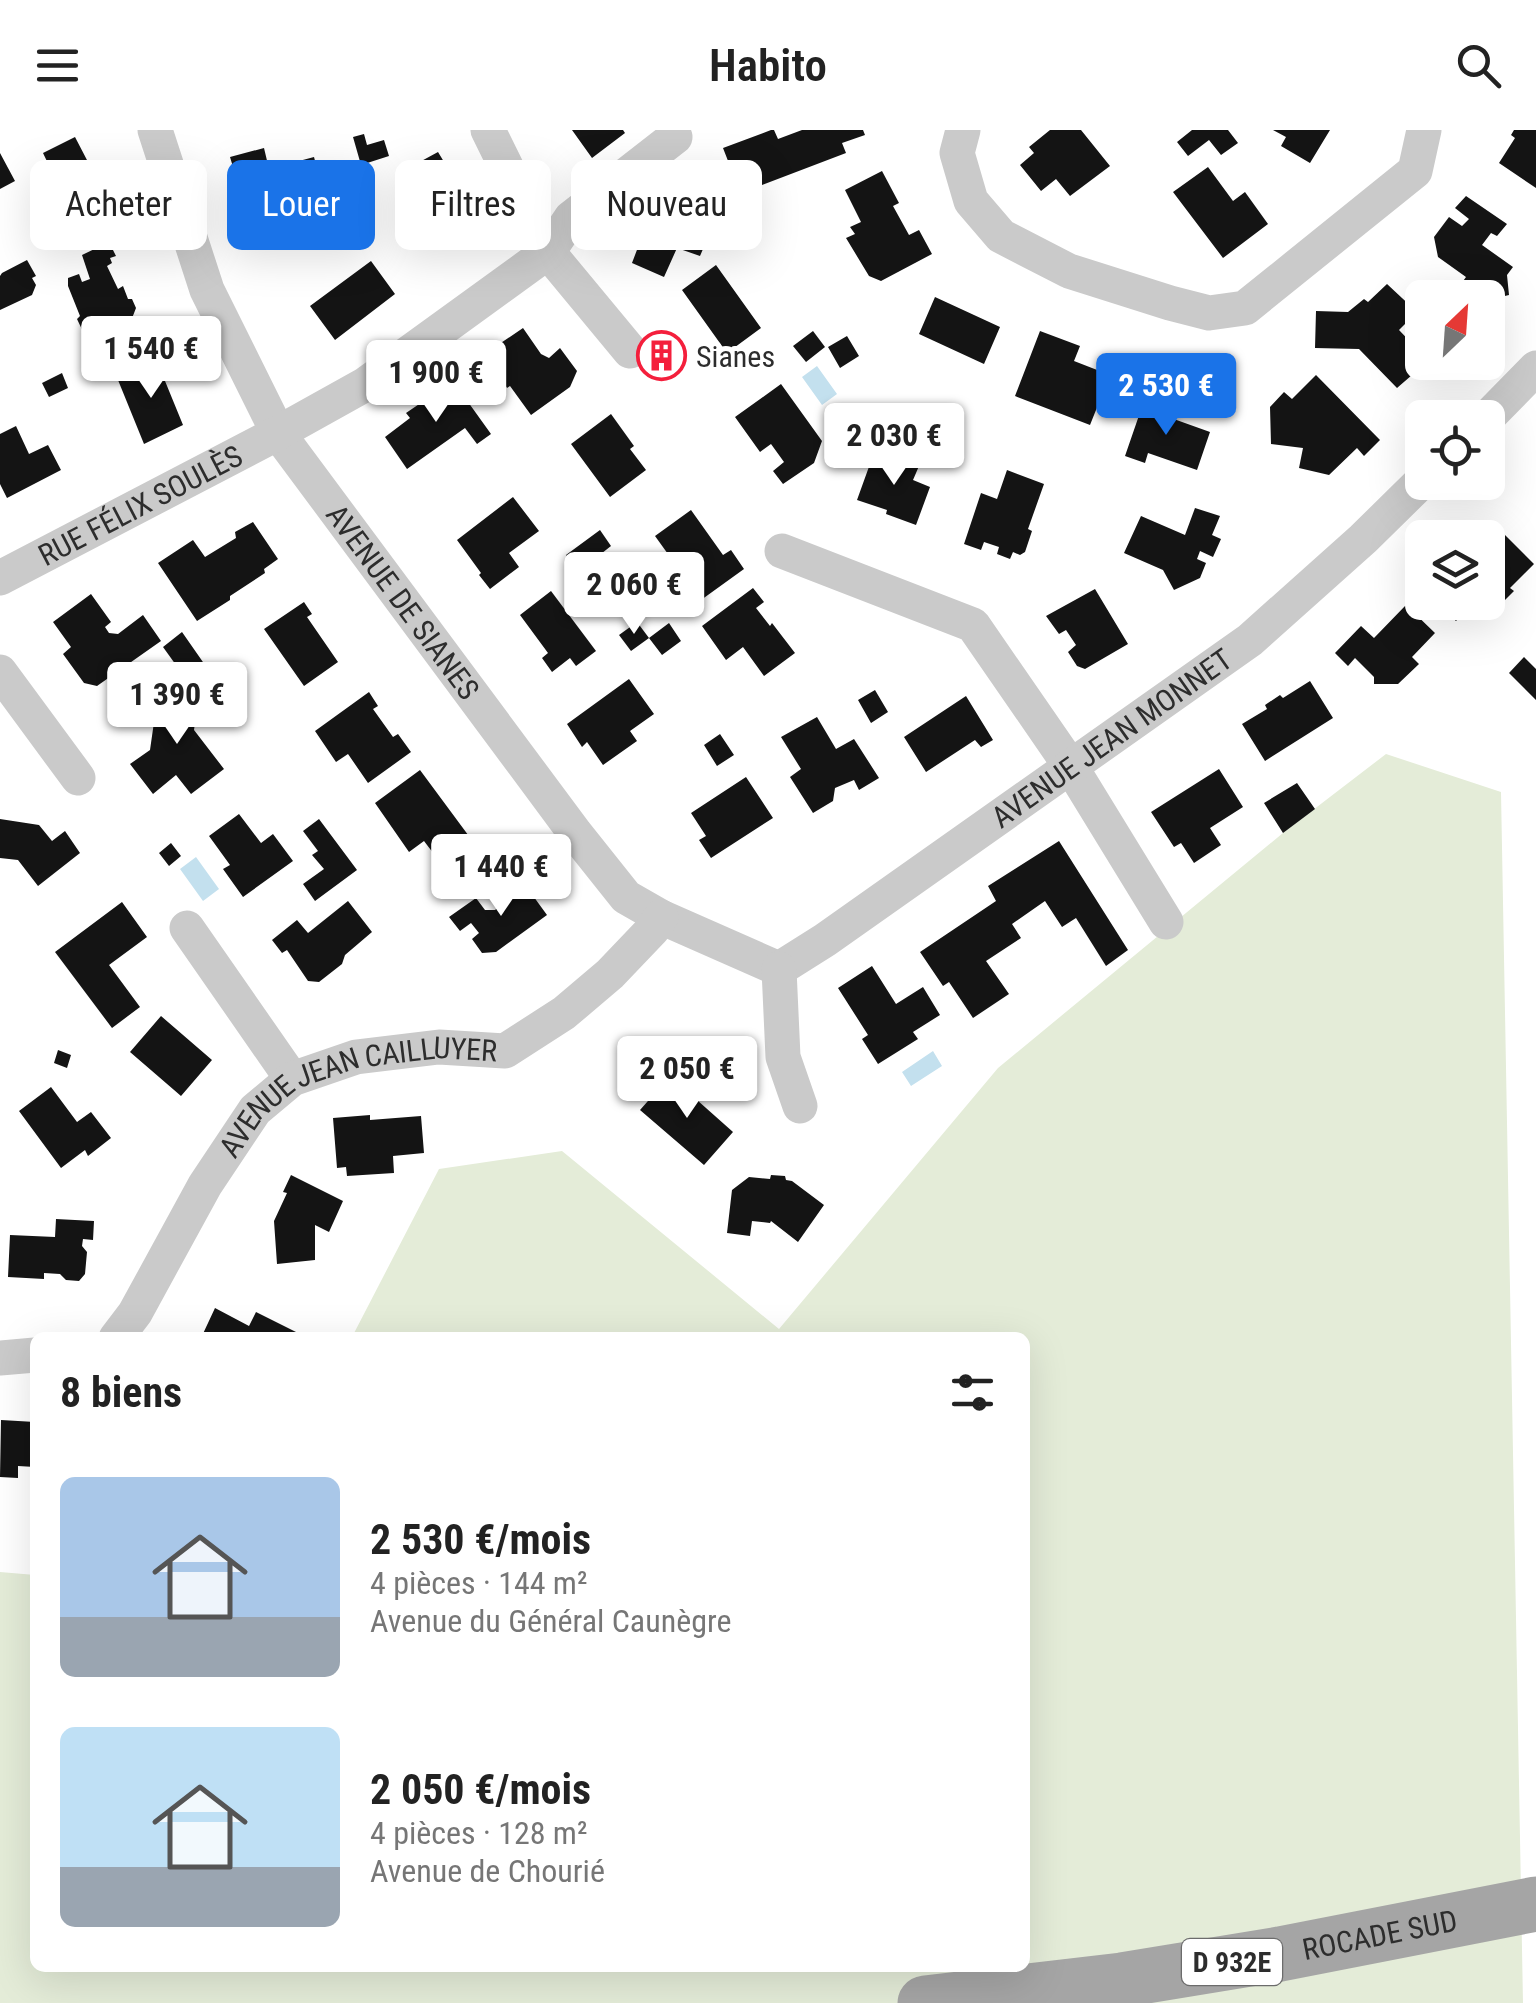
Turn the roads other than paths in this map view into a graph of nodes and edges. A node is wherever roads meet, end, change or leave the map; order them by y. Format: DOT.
graph roads {
  1 [pos="155,130"];
  2 [pos="488,130"];
  3 [pos="962,130"];
  4 [pos="1424,130"];
  5 [pos="675,137"];
  6 [pos="548,252"];
  7 [pos="630,350"];
  8 [pos="1536,368"];
  9 [pos="1505,400"];
  10 [pos="278,433"];
  11 [pos="1405,498"];
  12 [pos="782,552"];
  13 [pos="0,578"];
  14 [pos="0,672"];
  15 [pos="1071,766"];
  16 [pos="78,778"];
  17 [pos="660,917"];
  18 [pos="1166,922"];
  19 [pos="186,928"];
  20 [pos="779,969"];
  21 [pos="292,1079"];
  22 [pos="800,1106"];
  23 [pos="120,1332"];
  24 [pos="30,1355"];
  25 [pos="0,1358"];
  26 [pos="1536,1904"];
  27 [pos="926,2003"];
  1 -- 10 [label="street, AVENUE DE SIANES"];
  2 -- 6 [label="street"];
  3 -- 4 [label="street"];
  5 -- 6 [label="street, RUE FÉLIX SOULÈS"];
  6 -- 7 [label="street"];
  6 -- 10 [label="street, RUE FÉLIX SOULÈS"];
  8 -- 9 [label="street"];
  10 -- 13 [label="street, RUE FÉLIX SOULÈS"];
  10 -- 17 [label="street, AVENUE DE SIANES"];
  11 -- 15 [label="street, AVENUE JEAN MONNET"];
  12 -- 15 [label="street"];
  14 -- 16 [label="street"];
  15 -- 18 [label="street"];
  15 -- 20 [label="street, AVENUE JEAN MONNET"];
  17 -- 20 [label="street, AVENUE DE SIANES"];
  17 -- 21 [label="street, AVENUE JEAN CAILLUYER"];
  19 -- 21 [label="street"];
  20 -- 22 [label="street"];
  21 -- 23 [label="street, AVENUE JEAN CAILLUYER"];
  24 -- 25 [label="street"];
  26 -- 27 [label="main road, ROCADE SUD / D 932E"];
}
